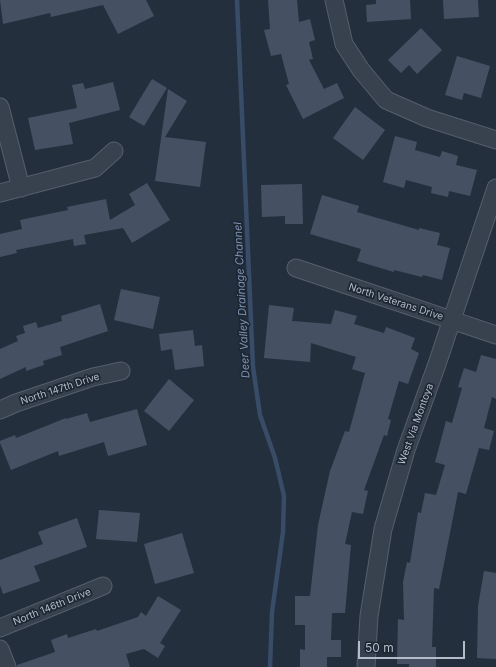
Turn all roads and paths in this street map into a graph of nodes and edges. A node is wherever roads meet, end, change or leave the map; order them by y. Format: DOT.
graph roads {
  1 [pos="334,0"];
  2 [pos="0,107"];
  3 [pos="496,140"];
  4 [pos="114,151"];
  5 [pos="21,188"];
  6 [pos="496,188"];
  7 [pos="0,193"];
  8 [pos="296,268"];
  9 [pos="451,320"];
  10 [pos="496,335"];
  11 [pos="121,371"];
  12 [pos="0,410"];
  13 [pos="103,586"];
  14 [pos="0,628"];
  15 [pos="0,649"];
  16 [pos="7,667"];
  17 [pos="366,667"];
  1 -- 3 [label="street"];
  2 -- 5 [label="street"];
  4 -- 5 [label="street"];
  5 -- 7 [label="street"];
  6 -- 9 [label="street, West Via Montoya"];
  8 -- 9 [label="street, North Veterans Drive"];
  9 -- 10 [label="street, North Veterans Drive"];
  9 -- 17 [label="street, West Via Montoya"];
  11 -- 12 [label="street, North 147th Drive"];
  13 -- 14 [label="street, North 146th Drive"];
  15 -- 16 [label="street"];
}
